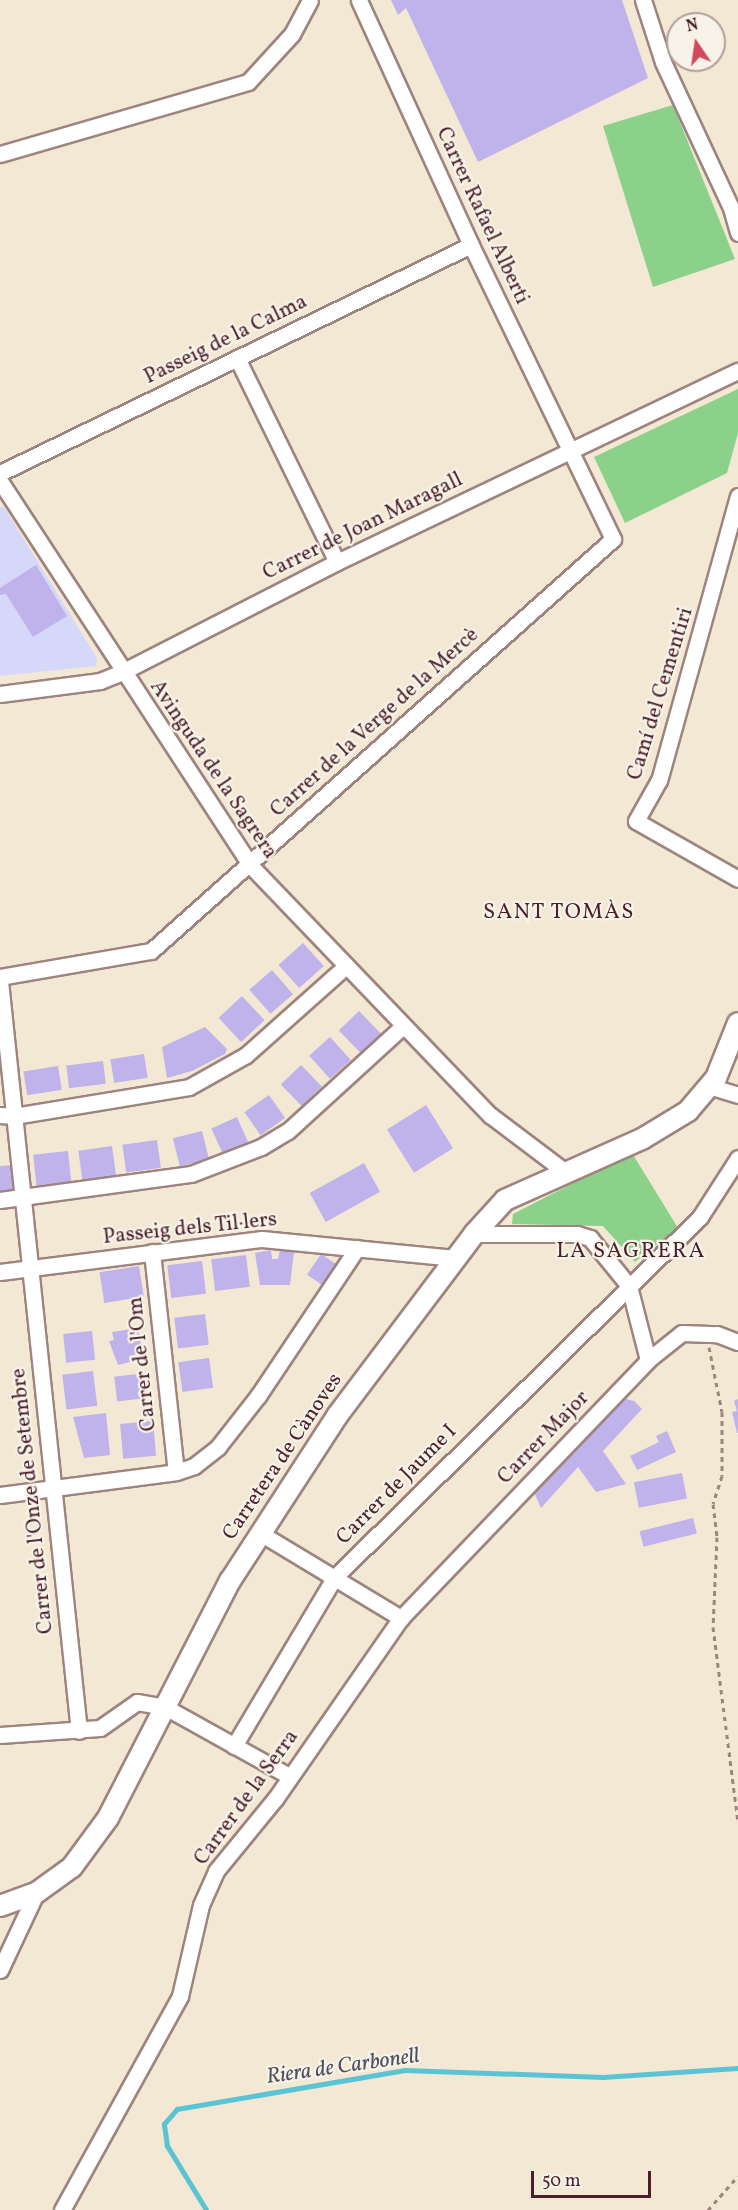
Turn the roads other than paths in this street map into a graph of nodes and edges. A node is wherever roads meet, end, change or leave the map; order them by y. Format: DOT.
graph roads {
  1 [pos="310,0"];
  2 [pos="359,0"];
  3 [pos="643,0"];
  4 [pos="0,154"];
  5 [pos="735,207"];
  6 [pos="738,234"];
  7 [pos="471,244"];
  8 [pos="237,358"];
  9 [pos="738,371"];
  10 [pos="569,450"];
  11 [pos="0,473"];
  12 [pos="0,481"];
  13 [pos="738,496"];
  14 [pos="337,562"];
  15 [pos="122,672"];
  16 [pos="0,694"];
  17 [pos="250,865"];
  18 [pos="738,879"];
  19 [pos="346,966"];
  20 [pos="0,979"];
  21 [pos="738,1023"];
  22 [pos="404,1026"];
  23 [pos="709,1086"];
  24 [pos="738,1095"];
  25 [pos="7,1116"];
  26 [pos="738,1158"];
  27 [pos="564,1171"];
  28 [pos="23,1197"];
  29 [pos="0,1200"];
  30 [pos="474,1234"];
  31 [pos="357,1248"];
  32 [pos="152,1252"];
  33 [pos="455,1258"];
  34 [pos="30,1268"];
  35 [pos="0,1272"];
  36 [pos="629,1286"];
  37 [pos="738,1342"];
  38 [pos="648,1360"];
  39 [pos="176,1472"];
  40 [pos="53,1488"];
  41 [pos="0,1495"];
  42 [pos="260,1533"];
  43 [pos="334,1578"];
  44 [pos="401,1618"];
  45 [pos="165,1707"];
  46 [pos="79,1731"];
  47 [pos="0,1735"];
  48 [pos="234,1746"];
  49 [pos="289,1776"];
  50 [pos="36,1893"];
  51 [pos="0,1906"];
  52 [pos="0,1970"];
  53 [pos="62,2210"];
  1 -- 4 [label="street"];
  2 -- 7 [label="street, Carrer Rafael Alberti"];
  3 -- 5 [label="street"];
  5 -- 6 [label="street"];
  7 -- 8 [label="street, Passeig de la Calma"];
  7 -- 10 [label="street, Carrer Rafael Alberti"];
  8 -- 11 [label="street, Passeig de la Calma"];
  8 -- 14 [label="street"];
  9 -- 10 [label="street, Carrer de Joan Maragall"];
  10 -- 14 [label="street, Carrer de Joan Maragall"];
  10 -- 17 [label="street, Carrer de la Verge de la Mercè"];
  12 -- 15 [label="street, Avinguda de la Sagrera"];
  13 -- 18 [label="street, Camí del Cementiri"];
  14 -- 15 [label="street, Carrer de Joan Maragall"];
  15 -- 16 [label="street, Carrer de Joan Maragall"];
  15 -- 17 [label="street, Avinguda de la Sagrera"];
  17 -- 19 [label="street, Avinguda de la Sagrera"];
  17 -- 20 [label="street, Carrer de la Verge de la Mercè"];
  19 -- 22 [label="street, Avinguda de la Sagrera"];
  19 -- 25 [label="street"];
  20 -- 25 [label="street, Carrer de l'Onze de Setembre"];
  21 -- 23 [label="street, Carretera de Cànoves"];
  22 -- 27 [label="street, Avinguda de la Sagrera"];
  22 -- 28 [label="street"];
  23 -- 24 [label="street"];
  23 -- 27 [label="street, Carretera de Cànoves"];
  25 -- 28 [label="street, Carrer de l'Onze de Setembre"];
  26 -- 36 [label="street, Carrer de Jaume I"];
  27 -- 30 [label="street, Carretera de Cànoves"];
  28 -- 29 [label="street"];
  28 -- 34 [label="street, Carrer de l'Onze de Setembre"];
  30 -- 33 [label="street, Carretera de Cànoves"];
  30 -- 36 [label="street"];
  31 -- 32 [label="street, Passeig dels Til·lers"];
  31 -- 33 [label="street, Passeig dels Til·lers"];
  31 -- 39 [label="street"];
  32 -- 34 [label="street, Passeig dels Til·lers"];
  32 -- 39 [label="street, Carrer de l'Om"];
  33 -- 42 [label="street, Carretera de Cànoves"];
  34 -- 35 [label="street, Passeig dels Til·lers"];
  34 -- 40 [label="street, Carrer de l'Onze de Setembre"];
  36 -- 38 [label="street"];
  36 -- 43 [label="street, Carrer de Jaume I"];
  37 -- 38 [label="street, Carrer Major"];
  38 -- 44 [label="street, Carrer Major"];
  39 -- 40 [label="street"];
  40 -- 41 [label="street"];
  40 -- 46 [label="street, Carrer de l'Onze de Setembre"];
  42 -- 43 [label="street"];
  42 -- 45 [label="street, Carretera de Cànoves"];
  43 -- 44 [label="street"];
  43 -- 48 [label="street, Carrer de Jaume I"];
  44 -- 49 [label="street, Carrer de la Serra"];
  45 -- 46 [label="street"];
  45 -- 48 [label="street"];
  45 -- 50 [label="street, Carretera de Cànoves"];
  46 -- 47 [label="street"];
  48 -- 49 [label="street"];
  49 -- 53 [label="street, Carrer de la Serra"];
  50 -- 51 [label="street, Carretera de Cànoves"];
  50 -- 52 [label="street"];
}
